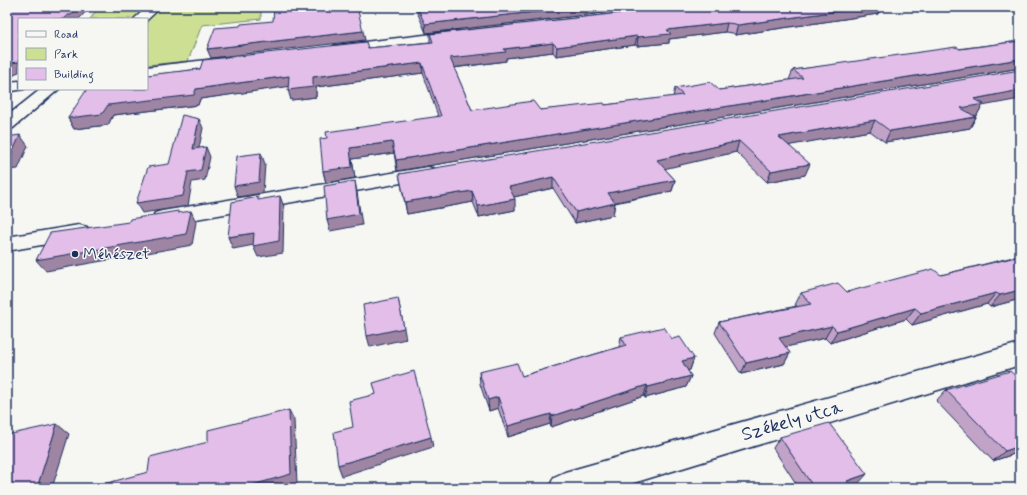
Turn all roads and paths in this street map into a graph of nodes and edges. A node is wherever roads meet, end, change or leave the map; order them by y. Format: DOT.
graph roads {
  1 [pos="155,7"];
  2 [pos="141,18"];
  3 [pos="475,33"];
  4 [pos="326,50"];
  5 [pos="248,59"];
  6 [pos="148,70"];
  7 [pos="18,86"];
  8 [pos="7,87"];
  9 [pos="50,90"];
  10 [pos="7,124"];
  11 [pos="447,170"];
  12 [pos="148,220"];
  13 [pos="93,229"];
  14 [pos="7,244"];
  15 [pos="1020,354"];
  16 [pos="565,488"];
  1 -- 2 [label="street"];
  3 -- 4 [label="street"];
  5 -- 6 [label="street"];
  7 -- 8 [label="street"];
  9 -- 10 [label="street"];
  11 -- 12 [label="street"];
  13 -- 14 [label="street"];
  15 -- 16 [label="street, Székely utca"];
}
